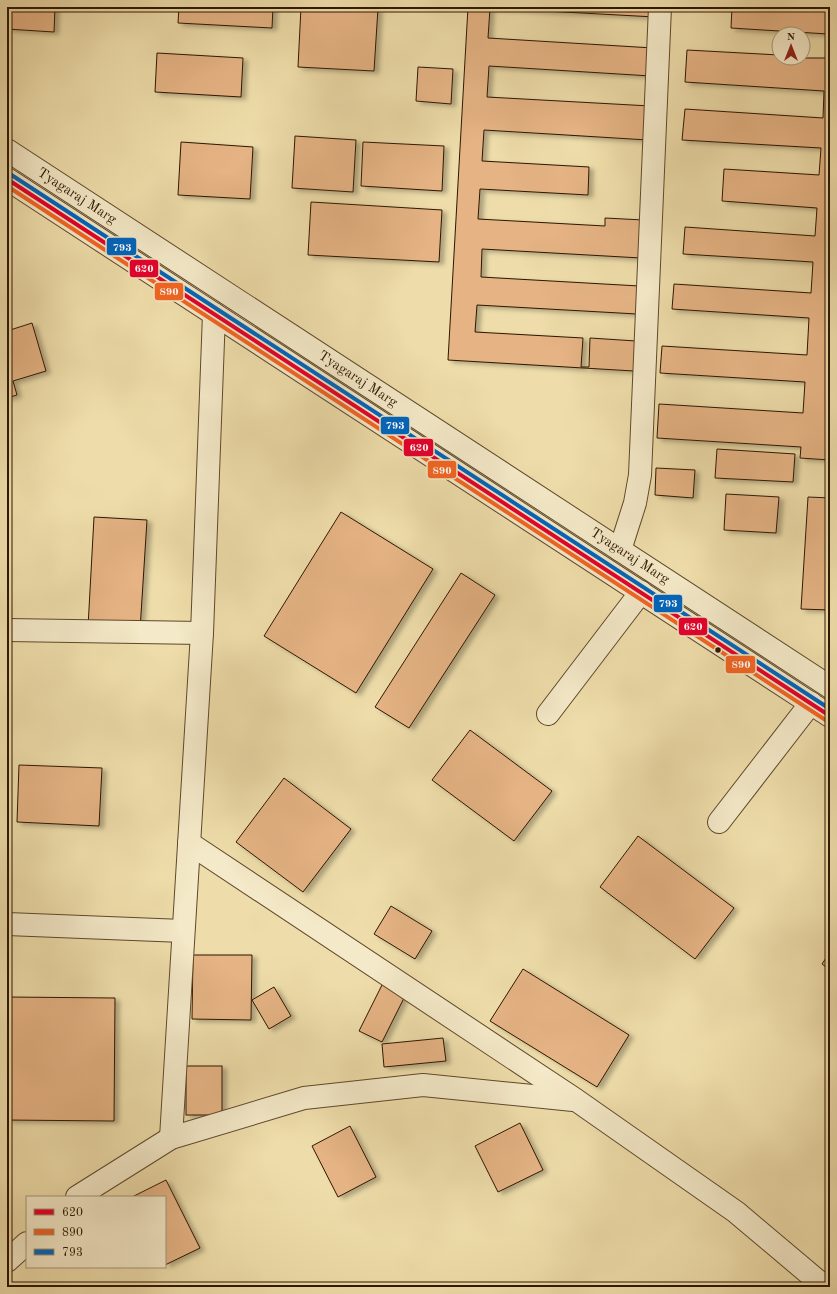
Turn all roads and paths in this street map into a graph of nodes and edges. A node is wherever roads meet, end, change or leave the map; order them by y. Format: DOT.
graph roads {
  1 [pos="660,7"];
  2 [pos="7,150"];
  3 [pos="7,179"];
  4 [pos="214,314"];
  5 [pos="620,550"];
  6 [pos="641,592"];
  7 [pos="7,630"];
  8 [pos="202,633"];
  9 [pos="830,687"];
  10 [pos="811,703"];
  11 [pos="548,714"];
  12 [pos="830,716"];
  13 [pos="719,822"];
  14 [pos="188,843"];
  15 [pos="7,924"];
  16 [pos="184,931"];
  17 [pos="576,1100"];
  18 [pos="171,1138"];
  19 [pos="78,1196"];
  20 [pos="26,1244"];
  21 [pos="7,1261"];
  22 [pos="825,1287"];
  1 -- 5 [label="street"];
  2 -- 5 [label="street, Tyagaraj Marg"];
  3 -- 4 [label="street, Tyagaraj Marg"];
  4 -- 6 [label="street, Tyagaraj Marg"];
  4 -- 8 [label="street"];
  5 -- 9 [label="street, Tyagaraj Marg"];
  6 -- 10 [label="street, Tyagaraj Marg"];
  6 -- 11 [label="street"];
  7 -- 8 [label="street"];
  8 -- 14 [label="street"];
  10 -- 12 [label="street, Tyagaraj Marg"];
  10 -- 13 [label="street"];
  14 -- 16 [label="street"];
  14 -- 17 [label="street"];
  15 -- 16 [label="street"];
  16 -- 18 [label="street"];
  17 -- 18 [label="street"];
  17 -- 22 [label="street"];
  18 -- 19 [label="street"];
  20 -- 21 [label="street"];
}
